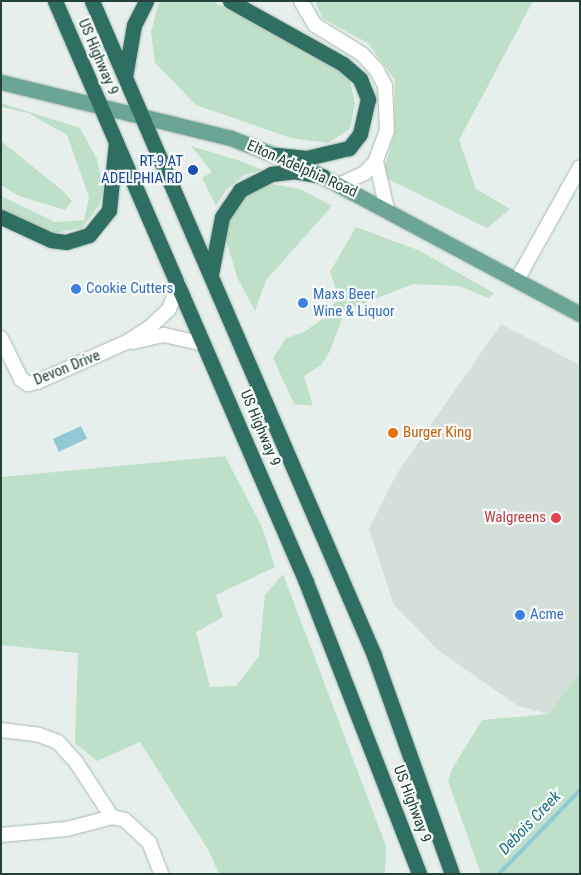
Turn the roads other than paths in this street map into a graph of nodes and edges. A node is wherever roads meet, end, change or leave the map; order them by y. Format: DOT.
graph roads {
  1 [pos="55,1"];
  2 [pos="92,1"];
  3 [pos="146,1"];
  4 [pos="230,1"];
  5 [pos="302,1"];
  6 [pos="125,77"];
  7 [pos="1,82"];
  8 [pos="100,106"];
  9 [pos="144,117"];
  10 [pos="116,140"];
  11 [pos="275,155"];
  12 [pos="376,161"];
  13 [pos="580,166"];
  14 [pos="323,176"];
  15 [pos="339,184"];
  16 [pos="386,209"];
  17 [pos="1,217"];
  18 [pos="210,274"];
  19 [pos="518,278"];
  20 [pos="179,284"];
  21 [pos="580,314"];
  22 [pos="1,338"];
  23 [pos="128,342"];
  24 [pos="204,344"];
  25 [pos="1,730"];
  26 [pos="112,817"];
  27 [pos="1,835"];
  28 [pos="418,873"];
  29 [pos="161,874"];
  30 [pos="452,874"];
  1 -- 8 [label="highway, US Highway 9"];
  2 -- 6 [label="highway, US Highway 9"];
  3 -- 6 [label="highway"];
  4 -- 11 [label="highway"];
  5 -- 12 [label="street"];
  6 -- 9 [label="highway, US Highway 9"];
  7 -- 8 [label="main road, Elton Adelphia Road"];
  8 -- 9 [label="main road, Elton Adelphia Road"];
  8 -- 10 [label="highway, US Highway 9"];
  9 -- 11 [label="main road, Elton Adelphia Road"];
  9 -- 18 [label="highway, US Highway 9"];
  10 -- 17 [label="highway"];
  10 -- 20 [label="highway, US Highway 9"];
  11 -- 14 [label="main road, Elton Adelphia Road"];
  12 -- 15 [label="street"];
  12 -- 16 [label="street"];
  13 -- 19 [label="street"];
  14 -- 15 [label="main road, Elton Adelphia Road"];
  14 -- 18 [label="highway"];
  15 -- 16 [label="main road, Elton Adelphia Road"];
  16 -- 19 [label="main road, Elton Adelphia Road"];
  18 -- 30 [label="highway, US Highway 9"];
  19 -- 21 [label="main road, Elton Adelphia Road"];
  20 -- 23 [label="street"];
  20 -- 24 [label="highway, US Highway 9"];
  22 -- 23 [label="street, Devon Drive"];
  23 -- 24 [label="street"];
  24 -- 28 [label="highway, US Highway 9"];
  25 -- 26 [label="street"];
  26 -- 27 [label="street"];
  26 -- 29 [label="street"];
}
